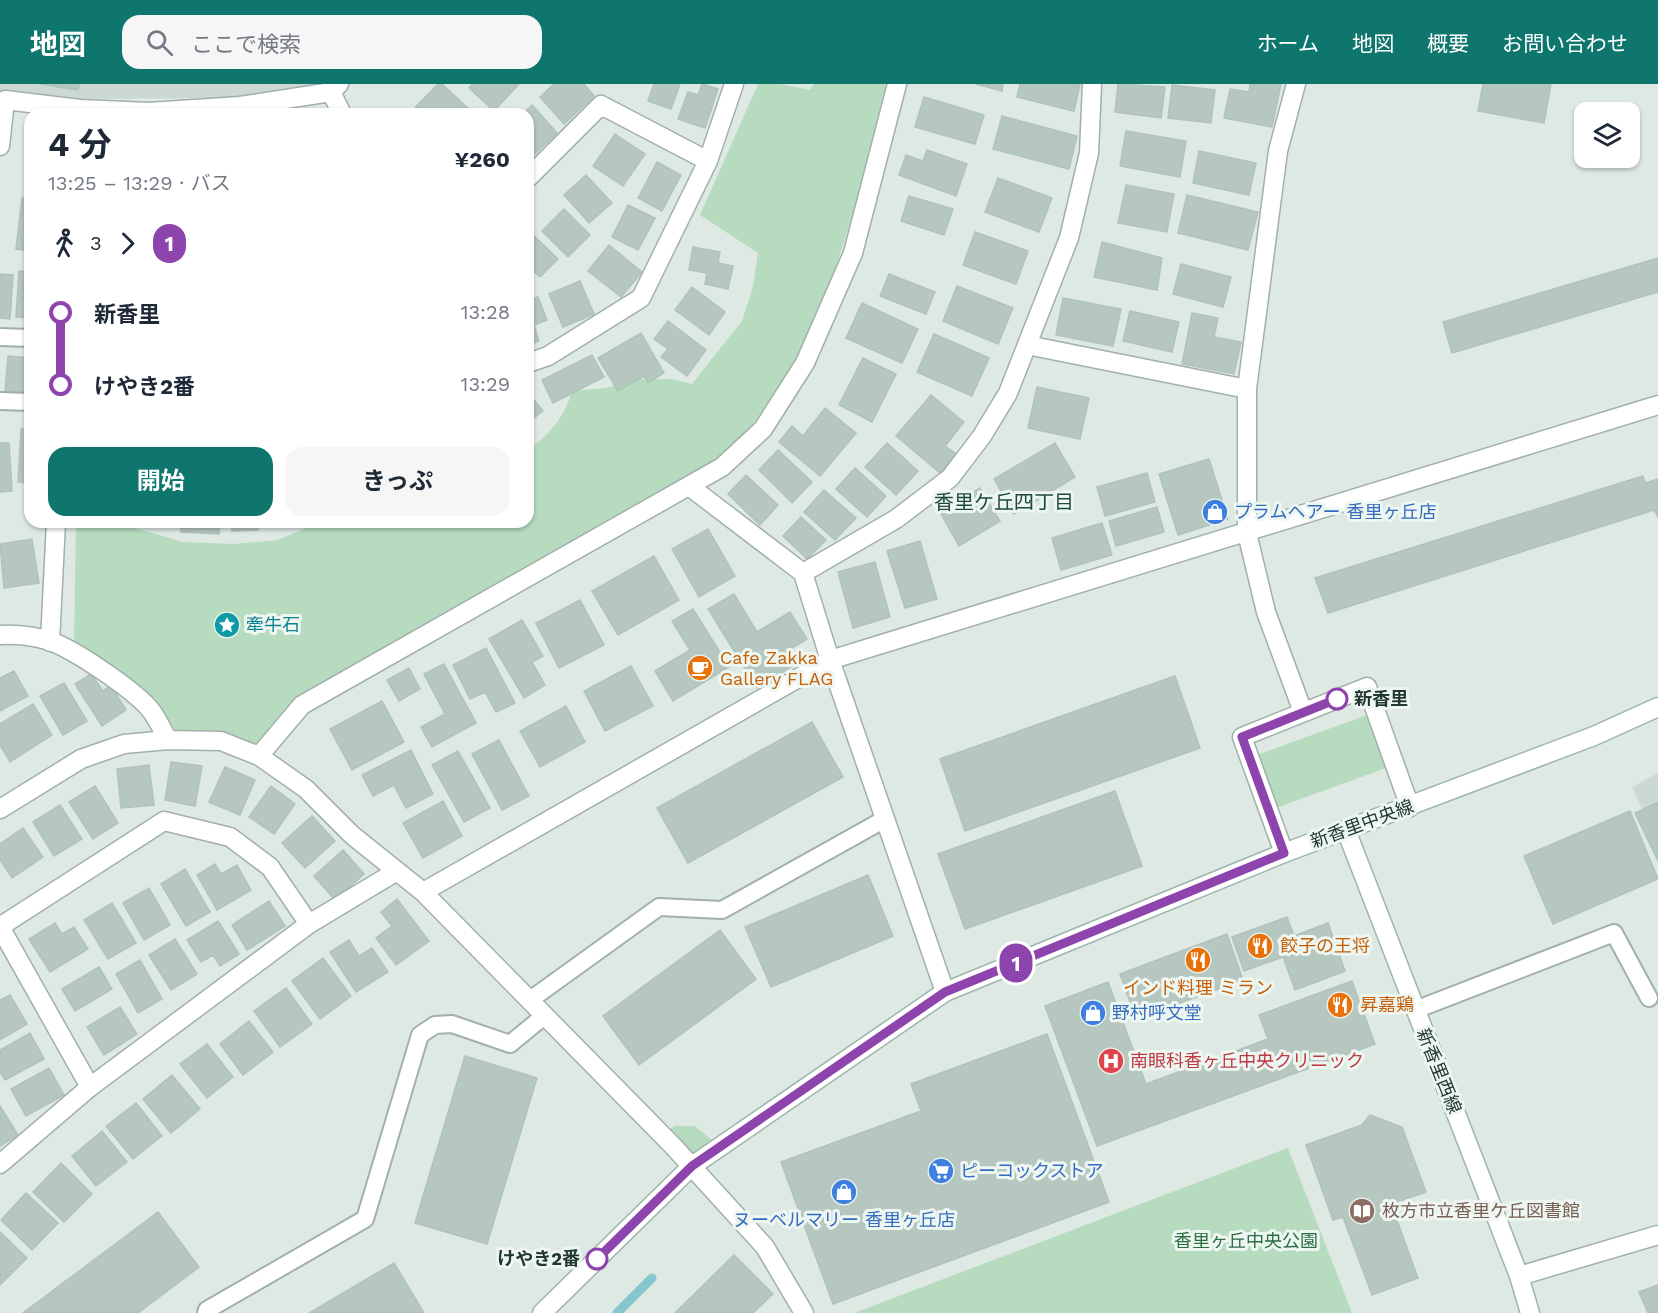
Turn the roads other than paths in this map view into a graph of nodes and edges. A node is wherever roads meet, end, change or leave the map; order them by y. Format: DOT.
graph roads {
  1 [pos="734,84"];
  2 [pos="897,84"];
  3 [pos="1092,84"];
  4 [pos="1296,84"];
  5 [pos="335,88"];
  6 [pos="60,108"];
  7 [pos="210,108"];
  8 [pos="340,108"];
  9 [pos="0,146"];
  10 [pos="708,161"];
  11 [pos="534,171"];
  12 [pos="0,337"];
  13 [pos="24,338"];
  14 [pos="1027,345"];
  15 [pos="534,361"];
  16 [pos="1247,389"];
  17 [pos="0,401"];
  18 [pos="24,402"];
  19 [pos="1658,405"];
  20 [pos="690,486"];
  21 [pos="56,528"];
  22 [pos="1247,533"];
  23 [pos="803,573"];
  24 [pos="0,635"];
  25 [pos="51,642"];
  26 [pos="830,660"];
  27 [pos="1658,707"];
  28 [pos="1303,712"];
  29 [pos="168,740"];
  30 [pos="259,756"];
  31 [pos="1410,807"];
  32 [pos="0,809"];
  33 [pos="885,819"];
  34 [pos="1346,830"];
  35 [pos="1284,853"];
  36 [pos="397,871"];
  37 [pos="423,892"];
  38 [pos="309,924"];
  39 [pos="1,926"];
  40 [pos="945,992"];
  41 [pos="1649,998"];
  42 [pos="530,1000"];
  43 [pos="1415,1010"];
  44 [pos="544,1016"];
  45 [pos="90,1087"];
  46 [pos="0,1164"];
  47 [pos="692,1166"];
  48 [pos="1658,1235"];
  49 [pos="1519,1276"];
  50 [pos="206,1313"];
  51 [pos="542,1313"];
  52 [pos="804,1313"];
  53 [pos="1530,1313"];
  1 -- 10 [label="street"];
  2 -- 20 [label="street"];
  3 -- 14 [label="street"];
  4 -- 16 [label="street"];
  5 -- 7 [label="street"];
  5 -- 8 [label="street"];
  6 -- 9 [label="street"];
  10 -- 11 [label="street"];
  10 -- 15 [label="street"];
  12 -- 13 [label="lane"];
  14 -- 16 [label="street"];
  14 -- 23 [label="street"];
  16 -- 22 [label="street"];
  17 -- 18 [label="lane"];
  19 -- 22 [label="street"];
  20 -- 23 [label="street"];
  20 -- 30 [label="street"];
  21 -- 25 [label="street"];
  22 -- 26 [label="street"];
  22 -- 28 [label="street"];
  23 -- 26 [label="street"];
  24 -- 25 [label="street"];
  25 -- 29 [label="street"];
  26 -- 33 [label="street"];
  26 -- 37 [label="street"];
  27 -- 31 [label="street, 新香里中央線"];
  28 -- 31 [label="street"];
  28 -- 35 [label="street"];
  29 -- 30 [label="street"];
  29 -- 32 [label="street"];
  30 -- 36 [label="street"];
  31 -- 34 [label="street, 新香里中央線"];
  33 -- 40 [label="street"];
  33 -- 42 [label="lane"];
  34 -- 35 [label="street, 新香里中央線"];
  34 -- 43 [label="street, 新香里西線"];
  35 -- 40 [label="street, 新香里中央線"];
  36 -- 37 [label="street"];
  36 -- 38 [label="street"];
  37 -- 42 [label="street"];
  38 -- 39 [label="street"];
  38 -- 45 [label="street"];
  39 -- 45 [label="street"];
  40 -- 47 [label="street, 新香里中央線"];
  41 -- 43 [label="lane"];
  42 -- 44 [label="street"];
  43 -- 49 [label="street, 新香里西線"];
  44 -- 47 [label="street"];
  44 -- 50 [label="lane"];
  45 -- 46 [label="street"];
  47 -- 51 [label="street, 新香里中央線"];
  47 -- 52 [label="street"];
  48 -- 49 [label="street"];
  49 -- 53 [label="street, 新香里西線"];
}
